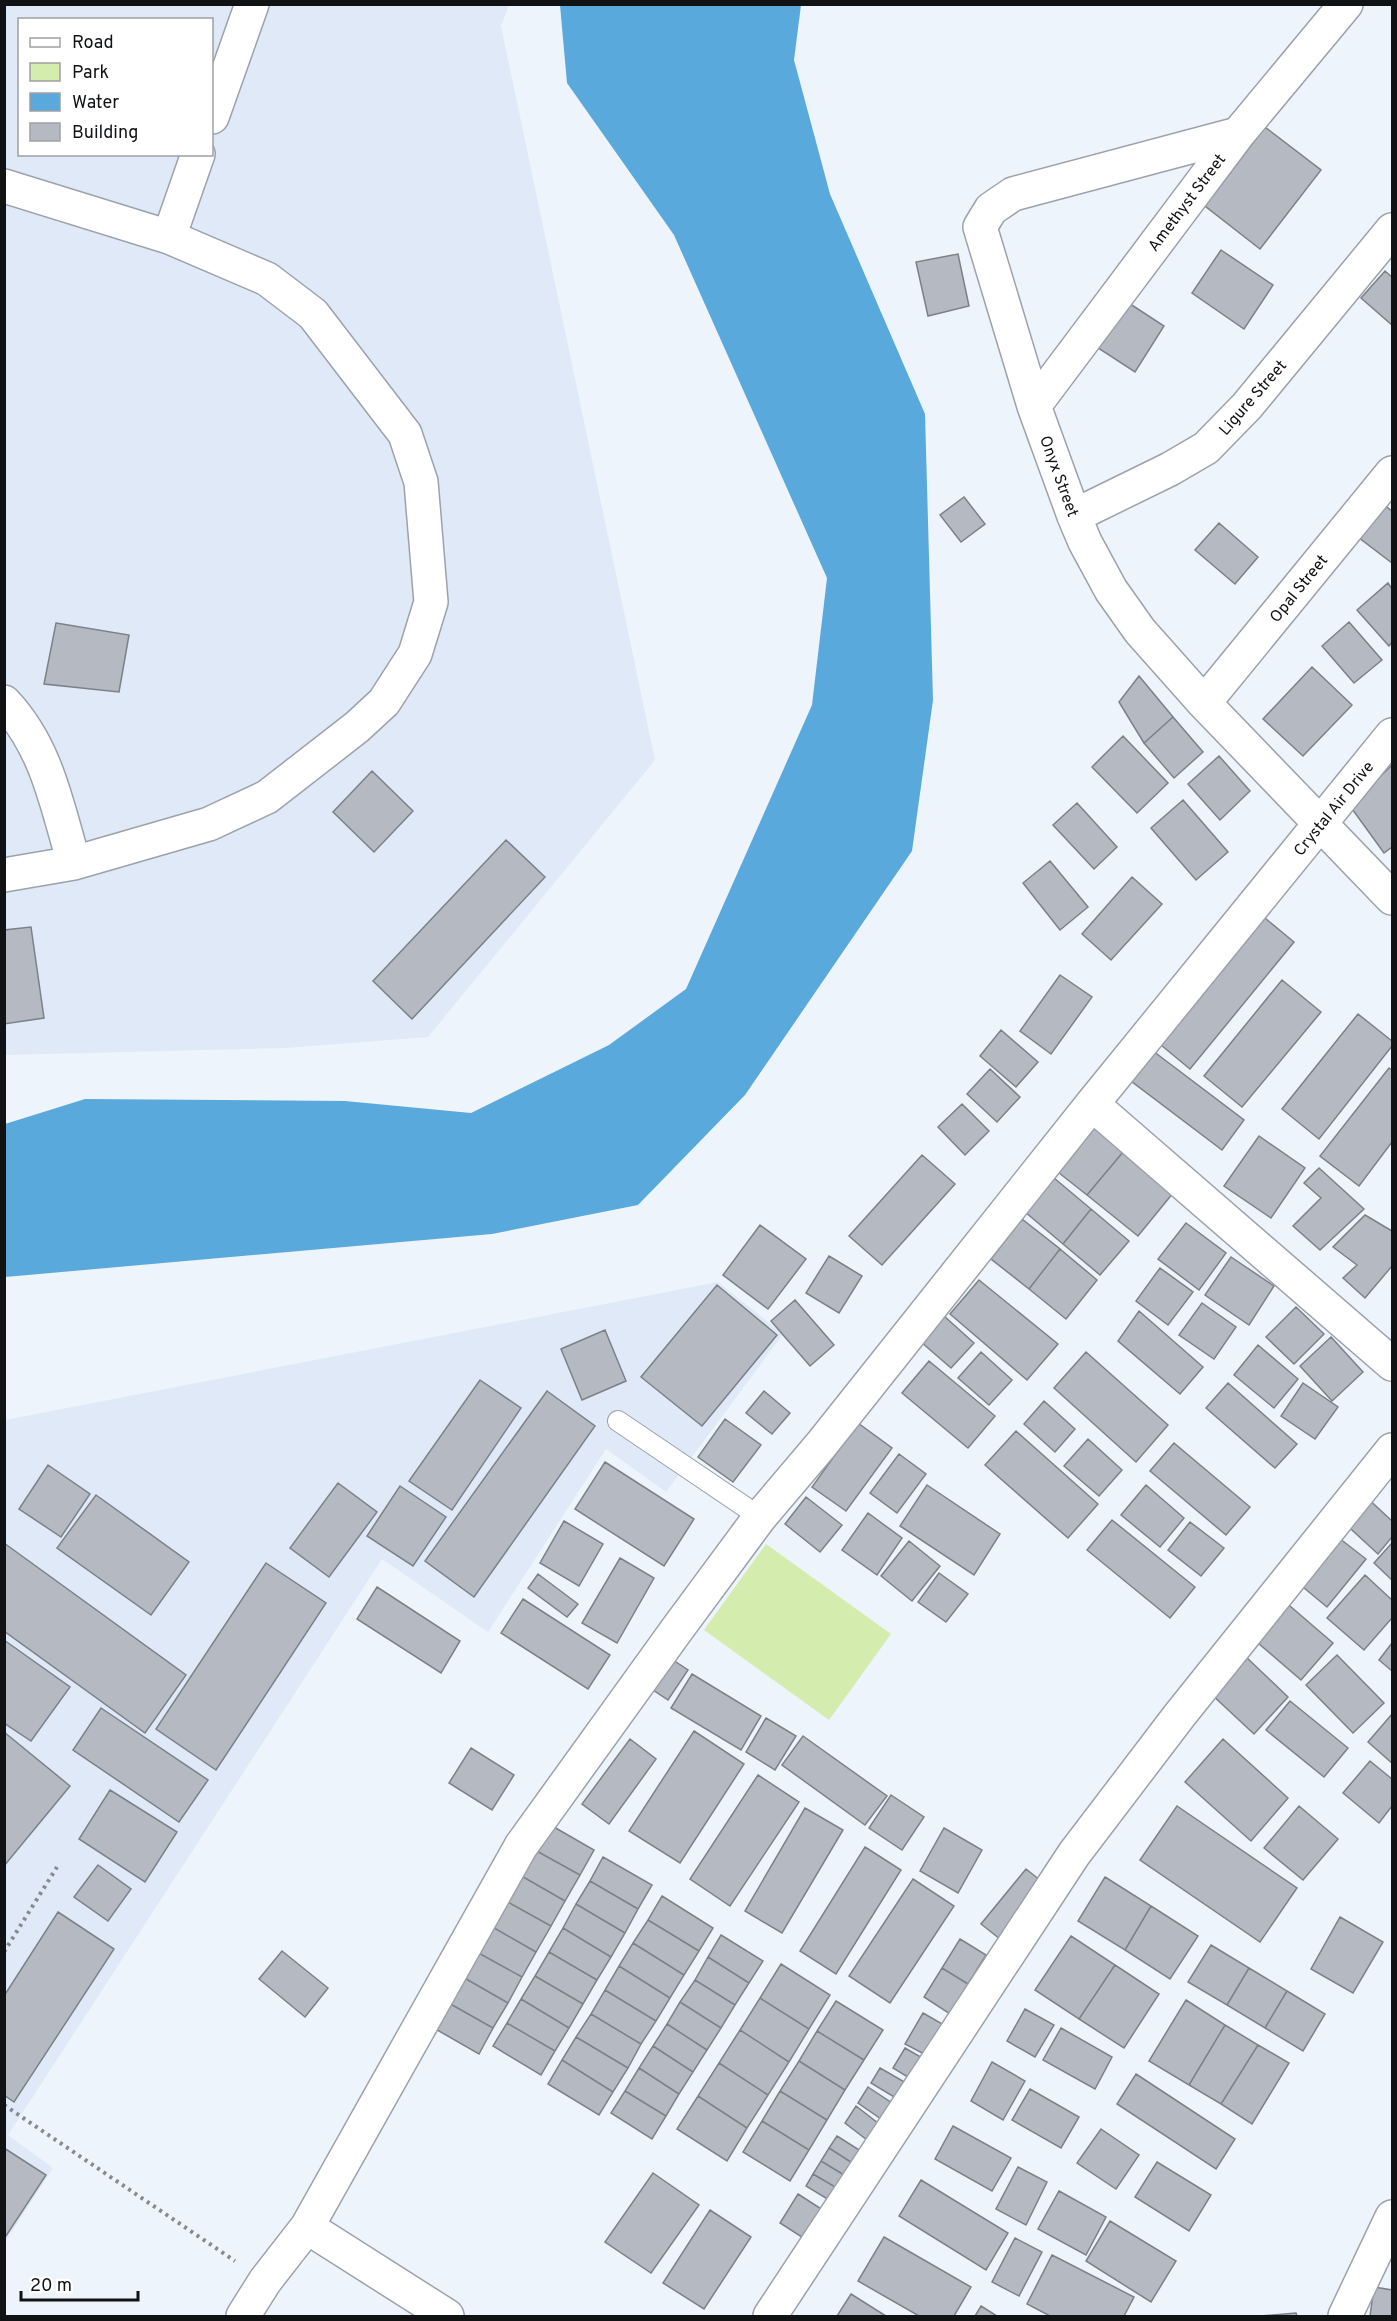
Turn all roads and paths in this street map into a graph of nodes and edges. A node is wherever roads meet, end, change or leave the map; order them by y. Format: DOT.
graph roads {
  1 [pos="252,4"];
  2 [pos="1346,4"];
  3 [pos="213,114"];
  4 [pos="1238,134"];
  5 [pos="197,156"];
  6 [pos="4,186"];
  7 [pos="1392,230"];
  8 [pos="169,237"];
  9 [pos="1034,406"];
  10 [pos="1392,473"];
  11 [pos="1074,516"];
  12 [pos="4,702"];
  13 [pos="1204,703"];
  14 [pos="1392,735"];
  15 [pos="1322,822"];
  16 [pos="74,863"];
  17 [pos="4,875"];
  18 [pos="1392,898"];
  19 [pos="1092,1104"];
  20 [pos="1392,1364"];
  21 [pos="618,1421"];
  22 [pos="1392,1450"];
  23 [pos="760,1517"];
  24 [pos="57,1867"];
  25 [pos="4,1952"];
  26 [pos="4,2105"];
  27 [pos="1392,2217"];
  28 [pos="307,2227"];
  29 [pos="265,2281"];
  30 [pos="243,2316"];
  31 [pos="447,2316"];
  32 [pos="770,2316"];
  33 [pos="1345,2316"];
  1 -- 3 [label="street"];
  2 -- 4 [label="street, Amethyst Street"];
  4 -- 9 [label="street, Amethyst Street"];
  4 -- 9 [label="street, Onyx Street"];
  5 -- 8 [label="street"];
  6 -- 8 [label="street"];
  7 -- 11 [label="street, Ligure Street"];
  8 -- 16 [label="street"];
  9 -- 11 [label="street, Onyx Street"];
  10 -- 13 [label="street, Opal Street"];
  11 -- 13 [label="street, Onyx Street"];
  12 -- 16 [label="street"];
  13 -- 15 [label="street, Onyx Street"];
  14 -- 15 [label="street, Crystal Air Drive"];
  15 -- 18 [label="street, Onyx Street"];
  15 -- 19 [label="street, Crystal Air Drive"];
  16 -- 17 [label="street"];
  19 -- 20 [label="street"];
  19 -- 23 [label="street, Crystal Air Drive"];
  21 -- 23 [label="lane"];
  22 -- 32 [label="street"];
  23 -- 28 [label="street, Crystal Air Drive"];
  24 -- 25 [label="path"];
  26 -- 29 [label="path"];
  27 -- 33 [label="street"];
  28 -- 29 [label="street, Crystal Air Drive"];
  28 -- 31 [label="street"];
  29 -- 30 [label="street, Crystal Air Drive"];
}
